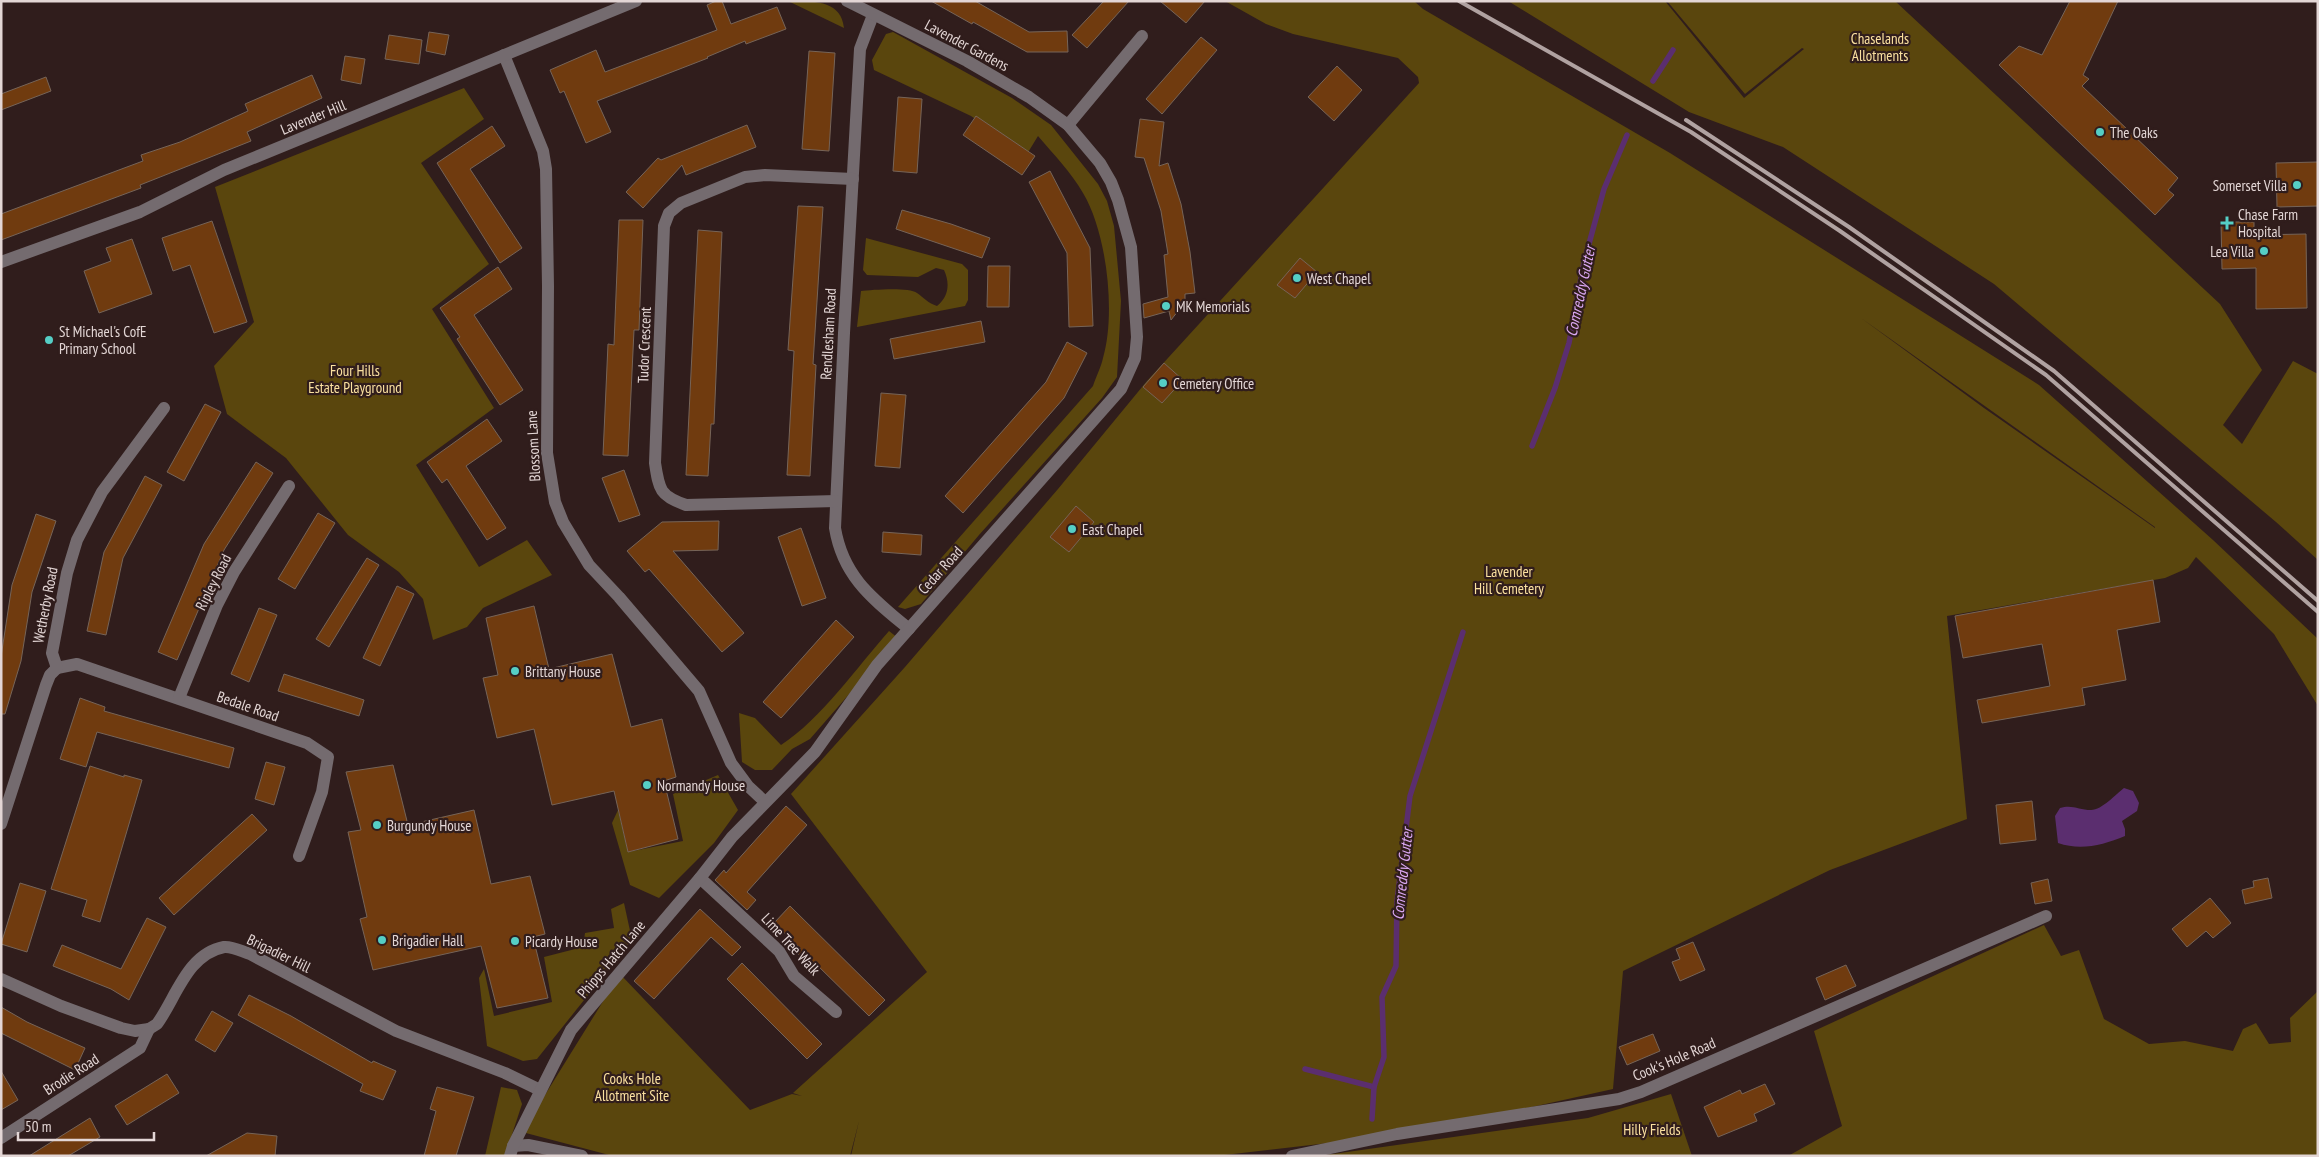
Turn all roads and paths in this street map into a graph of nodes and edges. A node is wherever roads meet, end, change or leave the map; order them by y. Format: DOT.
graph roads {
  1 [pos="636,1"];
  2 [pos="847,1"];
  3 [pos="873,15"];
  4 [pos="1142,36"];
  5 [pos="504,55"];
  6 [pos="1068,125"];
  7 [pos="853,179"];
  8 [pos="1,262"];
  9 [pos="1135,358"];
  10 [pos="164,408"];
  11 [pos="289,486"];
  12 [pos="836,501"];
  13 [pos="909,629"];
  14 [pos="56,668"];
  15 [pos="179,698"];
  16 [pos="766,802"];
  17 [pos="1,824"];
  18 [pos="299,856"];
  19 [pos="700,878"];
  20 [pos="2046,916"];
  21 [pos="1,979"];
  22 [pos="836,1012"];
  23 [pos="149,1029"];
  24 [pos="540,1090"];
  25 [pos="1,1138"];
  26 [pos="511,1151"];
  27 [pos="582,1156"];
  28 [pos="1292,1156"];
  1 -- 5 [label="street, Lavender Hill"];
  2 -- 3 [label="street, Lavender Gardens"];
  3 -- 6 [label="street, Lavender Gardens"];
  3 -- 7 [label="street, Rendlesham Road"];
  4 -- 6 [label="street"];
  5 -- 8 [label="street, Lavender Hill"];
  5 -- 16 [label="street, Blossom Lane"];
  6 -- 9 [label="street, Lavender Gardens"];
  7 -- 12 [label="street, Rendlesham Road"];
  7 -- 12 [label="street, Tudor Crescent"];
  9 -- 13 [label="street, Cedar Road"];
  10 -- 14 [label="street, Wetherby Road"];
  11 -- 15 [label="street, Ripley Road"];
  12 -- 13 [label="street, Rendlesham Road"];
  13 -- 16 [label="street, Cedar Road"];
  14 -- 15 [label="street, Bedale Road"];
  14 -- 17 [label="street"];
  15 -- 18 [label="street, Bedale Road"];
  16 -- 19 [label="street, Phipps Hatch Lane"];
  19 -- 22 [label="street, Lime Tree Walk"];
  19 -- 24 [label="street, Phipps Hatch Lane"];
  20 -- 28 [label="street, Cook's Hole Road"];
  21 -- 23 [label="street"];
  23 -- 24 [label="street, Brigadier Hill"];
  23 -- 25 [label="street, Brodie Road"];
  24 -- 26 [label="street, Phipps Hatch Lane"];
  26 -- 27 [label="street"];
}
